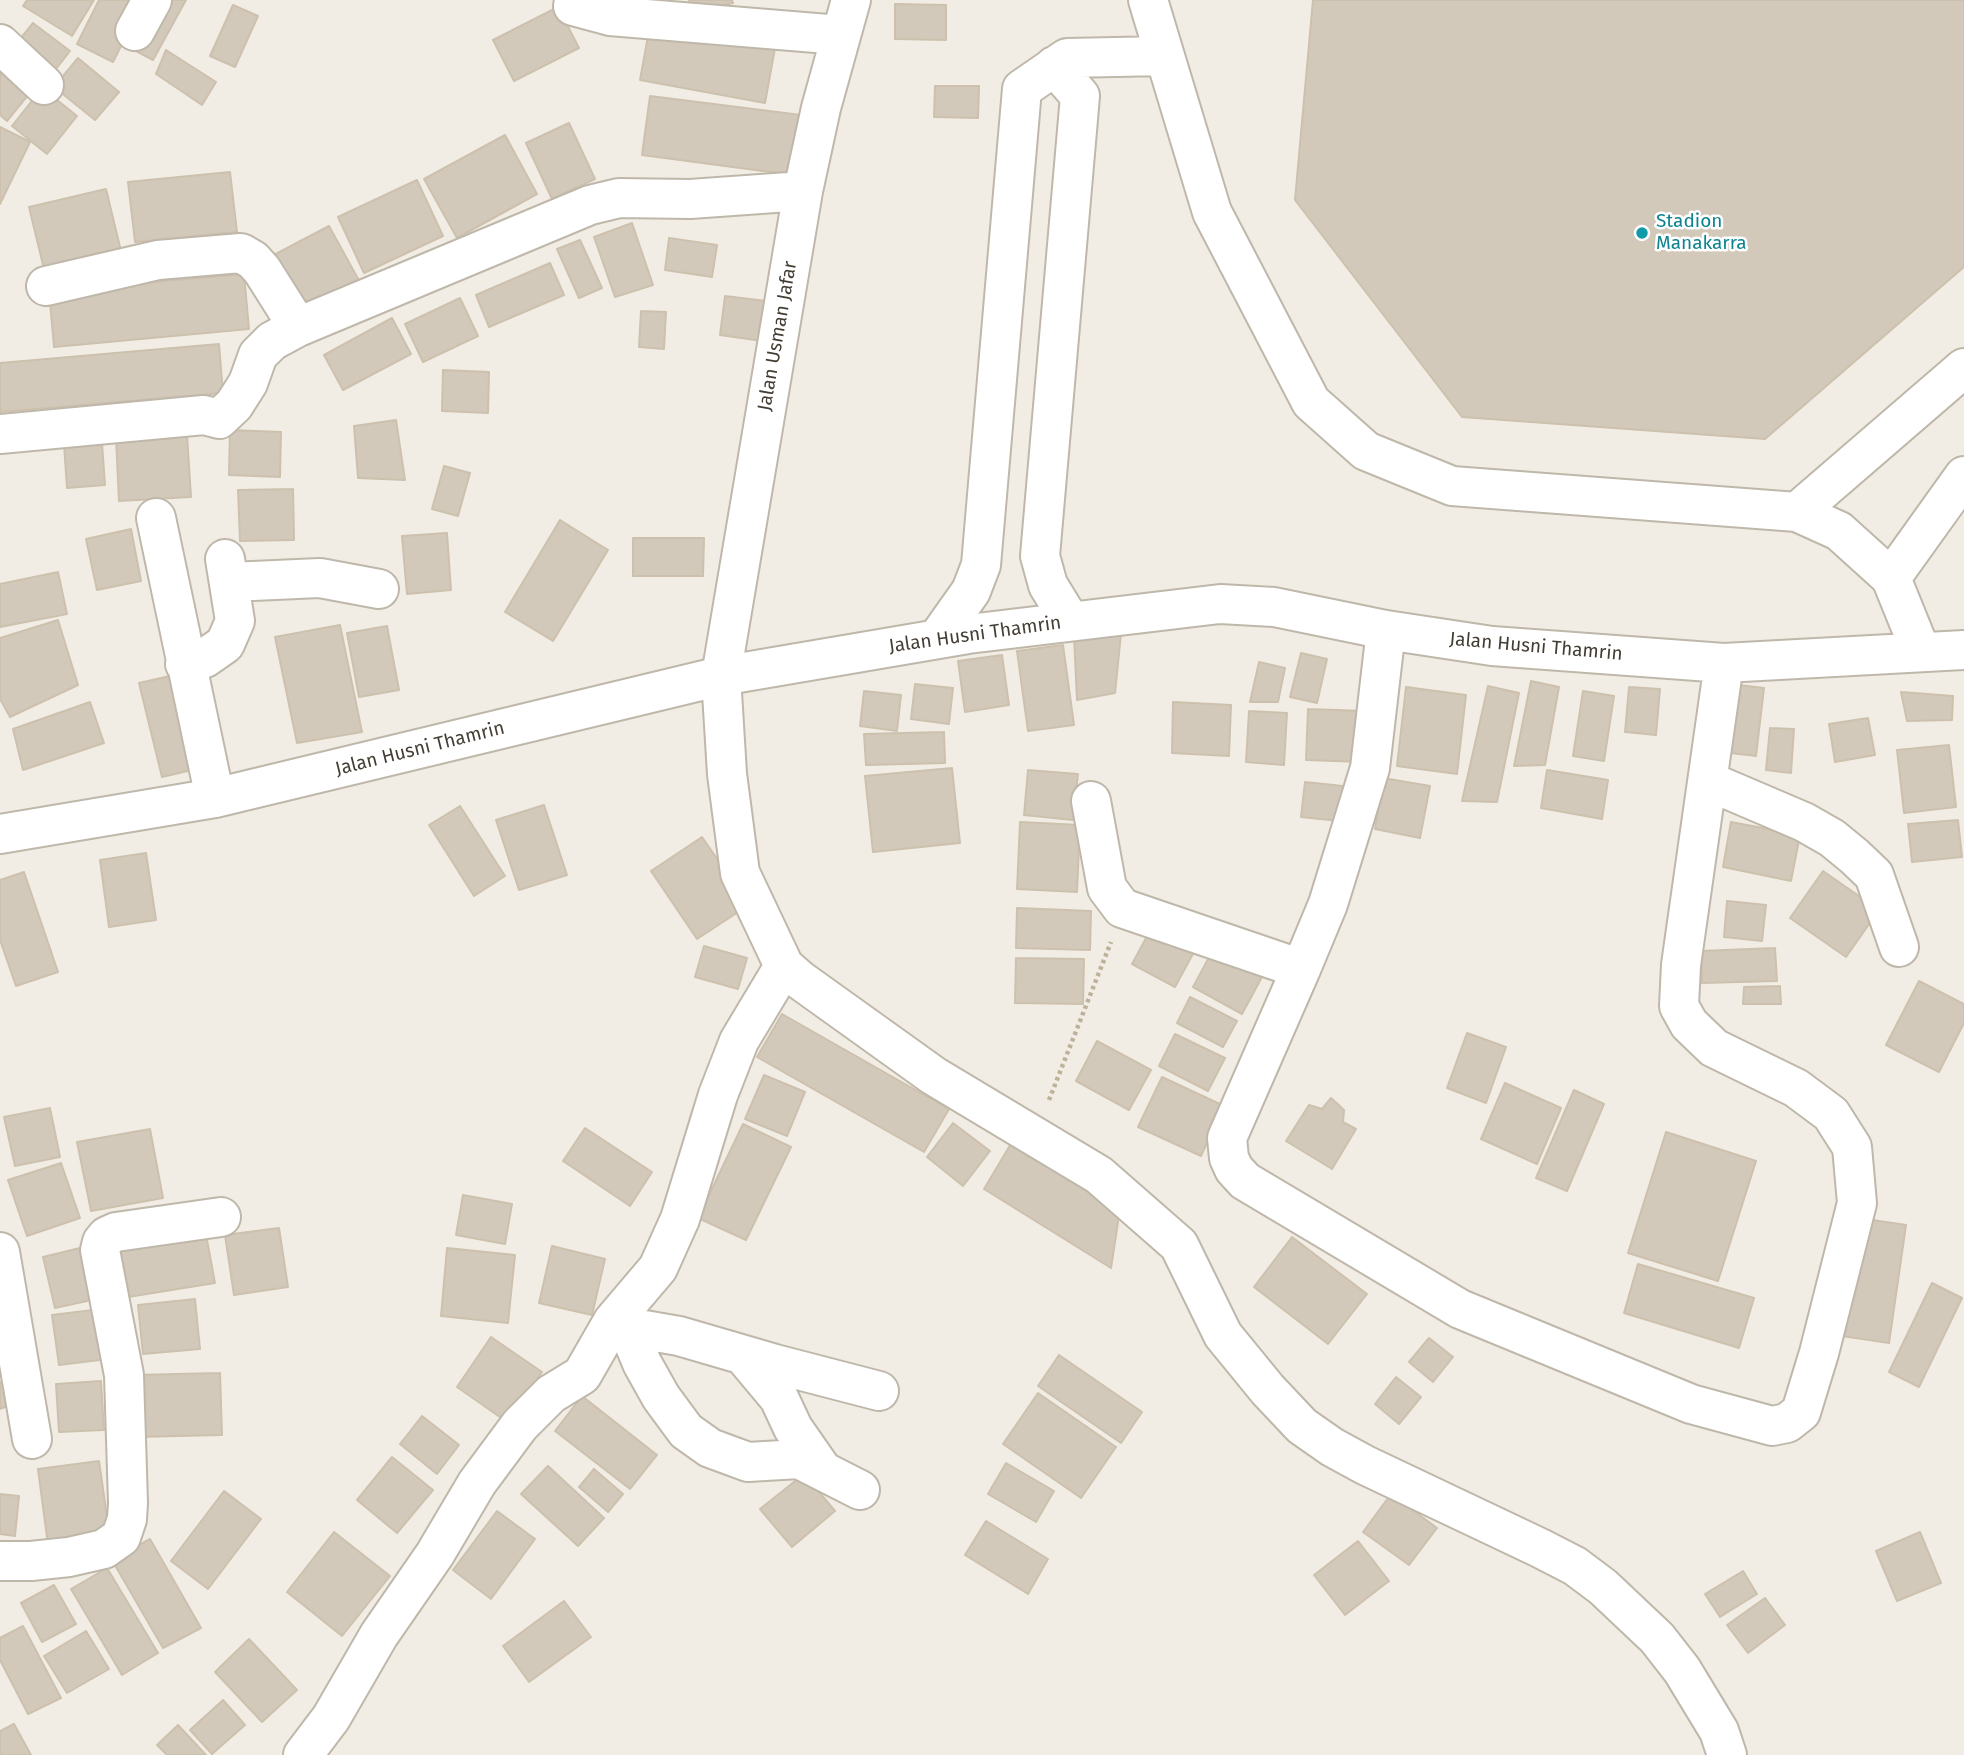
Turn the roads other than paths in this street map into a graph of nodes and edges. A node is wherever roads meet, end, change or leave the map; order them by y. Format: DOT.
graph roads {
  1 [pos="1147,0"];
  2 [pos="573,6"];
  3 [pos="845,18"];
  4 [pos="0,44"];
  5 [pos="1164,55"];
  6 [pos="1054,66"];
  7 [pos="44,85"];
  8 [pos="803,191"];
  9 [pos="46,286"];
  10 [pos="298,327"];
  11 [pos="1963,371"];
  12 [pos="0,434"];
  13 [pos="1964,476"];
  14 [pos="1797,512"];
  15 [pos="156,518"];
  16 [pos="1891,578"];
  17 [pos="379,589"];
  18 [pos="1070,621"];
  19 [pos="1386,630"];
  20 [pos="937,639"];
  21 [pos="1964,650"];
  22 [pos="1921,652"];
  23 [pos="1724,663"];
  24 [pos="185,664"];
  25 [pos="721,676"];
  26 [pos="1708,781"];
  27 [pos="215,799"];
  28 [pos="1091,802"];
  29 [pos="0,834"];
  30 [pos="1899,947"];
  31 [pos="784,965"];
  32 [pos="1301,969"];
  33 [pos="221,1217"];
  34 [pos="0,1252"];
  35 [pos="620,1324"];
  36 [pos="743,1355"];
  37 [pos="879,1391"];
  38 [pos="32,1438"];
  39 [pos="822,1471"];
  40 [pos="860,1490"];
  41 [pos="0,1561"];
  42 [pos="303,1755"];
  43 [pos="1727,1755"];
  1 -- 5 [label="street"];
  2 -- 3 [label="street"];
  3 -- 8 [label="street, Jalan Usman Jafar"];
  4 -- 7 [label="street"];
  5 -- 6 [label="street"];
  5 -- 14 [label="street"];
  6 -- 18 [label="street"];
  6 -- 20 [label="street"];
  8 -- 10 [label="street"];
  8 -- 25 [label="street, Jalan Usman Jafar"];
  9 -- 10 [label="street"];
  10 -- 12 [label="street"];
  11 -- 14 [label="street"];
  13 -- 16 [label="street"];
  14 -- 16 [label="street"];
  15 -- 24 [label="street"];
  16 -- 22 [label="street"];
  17 -- 24 [label="street"];
  18 -- 19 [label="street, Jalan Husni Thamrin"];
  18 -- 20 [label="street, Jalan Husni Thamrin"];
  19 -- 23 [label="street, Jalan Husni Thamrin"];
  19 -- 32 [label="street"];
  20 -- 25 [label="street, Jalan Husni Thamrin"];
  21 -- 22 [label="street, Jalan Husni Thamrin"];
  22 -- 23 [label="street, Jalan Husni Thamrin"];
  23 -- 26 [label="street"];
  24 -- 27 [label="street"];
  25 -- 27 [label="street, Jalan Husni Thamrin"];
  25 -- 31 [label="street, Jalan Usman Jafar"];
  26 -- 30 [label="street"];
  26 -- 32 [label="street"];
  27 -- 29 [label="street, Jalan Husni Thamrin"];
  28 -- 32 [label="street"];
  31 -- 35 [label="street"];
  31 -- 43 [label="street"];
  33 -- 41 [label="street"];
  34 -- 38 [label="street"];
  35 -- 36 [label="street"];
  35 -- 39 [label="street"];
  35 -- 42 [label="street"];
  36 -- 37 [label="street"];
  36 -- 39 [label="street"];
  39 -- 40 [label="street"];
}
